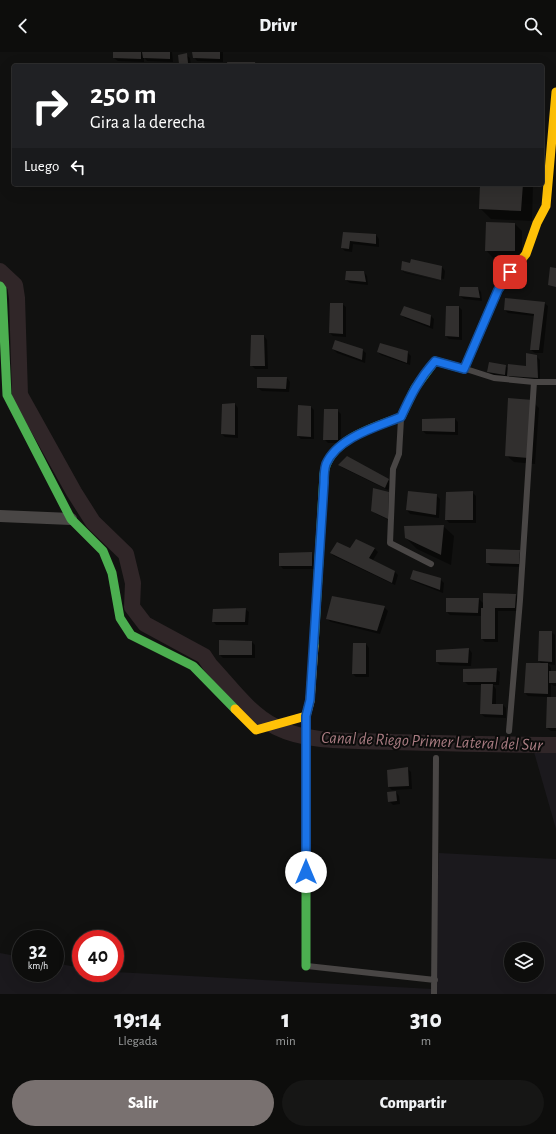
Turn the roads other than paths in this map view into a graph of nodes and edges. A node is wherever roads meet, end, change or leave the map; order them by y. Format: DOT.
graph roads {
  1 [pos="556,92"];
  2 [pos="0,286"];
  3 [pos="464,369"];
  4 [pos="534,382"];
  5 [pos="556,382"];
  6 [pos="3,395"];
  7 [pos="401,417"];
  8 [pos="0,516"];
  9 [pos="71,520"];
  10 [pos="431,564"];
  11 [pos="306,716"];
  12 [pos="509,731"];
  13 [pos="436,758"];
  14 [pos="306,966"];
  15 [pos="435,980"];
  16 [pos="434,994"];
  1 -- 3 [label="street"];
  2 -- 6 [label="street"];
  3 -- 4 [label="lane"];
  3 -- 7 [label="street"];
  4 -- 5 [label="lane"];
  4 -- 12 [label="lane"];
  6 -- 9 [label="street"];
  7 -- 10 [label="lane"];
  7 -- 11 [label="street"];
  8 -- 9 [label="street"];
  9 -- 11 [label="street"];
  11 -- 14 [label="street"];
  13 -- 15 [label="lane"];
  14 -- 15 [label="lane"];
  15 -- 16 [label="lane"];
}
